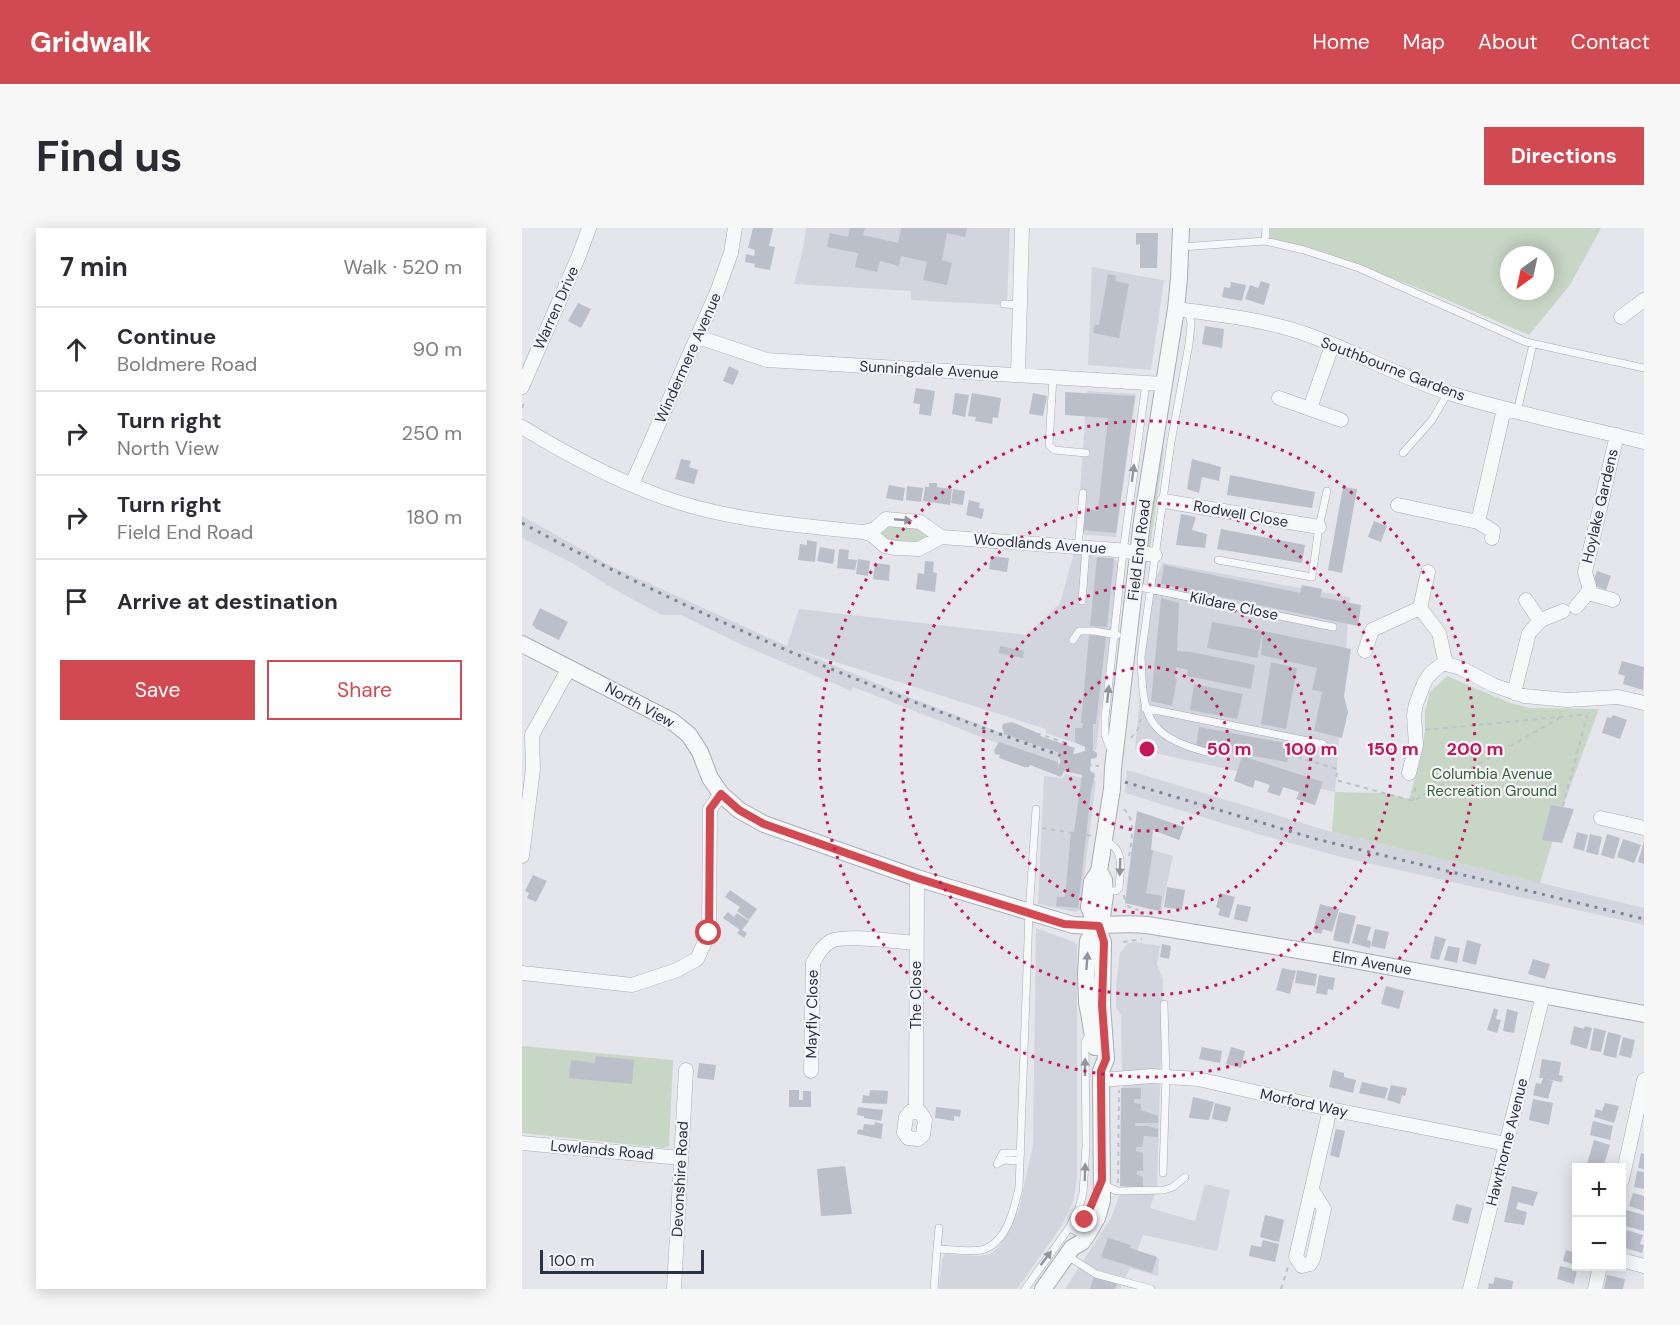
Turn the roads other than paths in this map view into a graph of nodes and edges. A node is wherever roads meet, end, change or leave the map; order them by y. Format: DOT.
graph roads {
  1 [pos="588,228"];
  2 [pos="735,228"];
  3 [pos="1022,228"];
  4 [pos="1180,228"];
  5 [pos="1266,228"];
  6 [pos="1265,241"];
  7 [pos="1181,247"];
  8 [pos="1644,300"];
  9 [pos="1004,304"];
  10 [pos="1020,304"];
  11 [pos="1182,310"];
  12 [pos="1621,316"];
  13 [pos="699,337"];
  14 [pos="1533,344"];
  15 [pos="1332,346"];
  16 [pos="1644,368"];
  17 [pos="1018,375"];
  18 [pos="1053,376"];
  19 [pos="1146,383"];
  20 [pos="1163,384"];
  21 [pos="522,387"];
  22 [pos="1448,393"];
  23 [pos="1279,398"];
  24 [pos="1310,408"];
  25 [pos="1511,410"];
  26 [pos="1341,420"];
  27 [pos="522,427"];
  28 [pos="1617,435"];
  29 [pos="1163,440"];
  30 [pos="1644,442"];
  31 [pos="1086,453"];
  32 [pos="1403,453"];
  33 [pos="632,484"];
  34 [pos="1327,491"];
  35 [pos="1083,493"];
  36 [pos="1164,501"];
  37 [pos="1398,506"];
  38 [pos="1478,522"];
  39 [pos="1319,527"];
  40 [pos="864,532"];
  41 [pos="941,537"];
  42 [pos="1492,538"];
  43 [pos="1082,548"];
  44 [pos="1139,553"];
  45 [pos="1218,560"];
  46 [pos="1428,572"];
  47 [pos="1142,587"];
  48 [pos="1588,593"];
  49 [pos="1526,600"];
  50 [pos="1613,600"];
  51 [pos="1082,601"];
  52 [pos="1420,608"];
  53 [pos="1540,621"];
  54 [pos="1333,627"];
  55 [pos="1129,634"];
  56 [pos="1073,640"];
  57 [pos="522,644"];
  58 [pos="1365,651"];
  59 [pos="1446,664"];
  60 [pos="569,668"];
  61 [pos="1142,670"];
  62 [pos="1124,673"];
  63 [pos="1514,693"];
  64 [pos="1644,703"];
  65 [pos="1147,711"];
  66 [pos="1323,744"];
  67 [pos="1121,746"];
  68 [pos="1206,752"];
  69 [pos="1413,776"];
  70 [pos="721,794"];
  71 [pos="1036,809"];
  72 [pos="1601,818"];
  73 [pos="1644,828"];
  74 [pos="1098,838"];
  75 [pos="522,856"];
  76 [pos="1099,872"];
  77 [pos="917,878"];
  78 [pos="1106,891"];
  79 [pos="1029,913"];
  80 [pos="1099,926"];
  81 [pos="916,943"];
  82 [pos="522,973"];
  83 [pos="1543,995"];
  84 [pos="1164,1004"];
  85 [pos="1644,1014"];
  86 [pos="1092,1029"];
  87 [pos="686,1070"];
  88 [pos="811,1071"];
  89 [pos="1101,1075"];
  90 [pos="1166,1077"];
  91 [pos="1644,1080"];
  92 [pos="1093,1106"];
  93 [pos="1330,1109"];
  94 [pos="916,1112"];
  95 [pos="1638,1139"];
  96 [pos="522,1143"];
  97 [pos="1506,1144"];
  98 [pos="1021,1153"];
  99 [pos="681,1158"];
  100 [pos="1020,1161"];
  101 [pos="1626,1170"];
  102 [pos="1163,1173"];
  103 [pos="1185,1177"];
  104 [pos="1102,1184"];
  105 [pos="939,1228"];
  106 [pos="1074,1230"];
  107 [pos="937,1249"];
  108 [pos="1069,1251"];
  109 [pos="1626,1261"];
  110 [pos="1298,1263"];
  111 [pos="1644,1266"];
  112 [pos="1599,1271"];
  113 [pos="674,1289"];
  114 [pos="934,1289"];
  115 [pos="1025,1289"];
  116 [pos="1042,1289"];
  117 [pos="1151,1289"];
  118 [pos="1470,1289"];
  119 [pos="1595,1289"];
  1 -- 21 [label="street, Warren Drive"];
  2 -- 13 [label="street, Windermere Avenue"];
  3 -- 10 [label="street"];
  4 -- 7 [label="street, Field End Road"];
  5 -- 6 [label="lane"];
  6 -- 7 [label="lane"];
  6 -- 14 [label="lane"];
  7 -- 11 [label="street, Field End Road"];
  8 -- 12 [label="street"];
  9 -- 10 [label="lane"];
  10 -- 17 [label="street"];
  11 -- 15 [label="street, Southbourne Gardens"];
  11 -- 20 [label="street, Field End Road"];
  11 -- 29 [label="lane"];
  13 -- 17 [label="street, Sunningdale Avenue"];
  13 -- 33 [label="street, Windermere Avenue"];
  14 -- 16 [label="lane"];
  14 -- 25 [label="lane"];
  15 -- 22 [label="street, Southbourne Gardens"];
  15 -- 24 [label="street"];
  17 -- 18 [label="street, Sunningdale Avenue"];
  18 -- 19 [label="street, Sunningdale Avenue"];
  18 -- 31 [label="lane"];
  19 -- 20 [label="street, Sunningdale Avenue"];
  44 -- 19 [label="lane, one-way"];
  20 -- 29 [label="street, Field End Road"];
  22 -- 25 [label="street, Southbourne Gardens"];
  22 -- 32 [label="lane"];
  23 -- 24 [label="street"];
  24 -- 26 [label="street"];
  25 -- 28 [label="street, Southbourne Gardens"];
  25 -- 38 [label="street"];
  27 -- 33 [label="street, Woodlands Avenue"];
  28 -- 30 [label="street, Southbourne Gardens"];
  28 -- 48 [label="street, Hoylake Gardens"];
  29 -- 36 [label="lane"];
  29 -- 44 [label="street, Field End Road"];
  33 -- 40 [label="street, Woodlands Avenue"];
  34 -- 39 [label="lane"];
  35 -- 43 [label="lane"];
  36 -- 39 [label="street, Rodwell Close"];
  36 -- 44 [label="lane"];
  37 -- 38 [label="street"];
  38 -- 42 [label="street"];
  39 -- 45 [label="lane"];
  40 -- 41 [label="street, Woodlands Avenue"];
  40 -- 41 [label="street, Woodlands Avenue, one-way"];
  41 -- 43 [label="street, Woodlands Avenue"];
  43 -- 44 [label="street, Woodlands Avenue"];
  43 -- 51 [label="lane"];
  44 -- 47 [label="street, Field End Road"];
  44 -- 55 [label="lane"];
  46 -- 52 [label="street"];
  47 -- 54 [label="lane, Kildare Close"];
  47 -- 55 [label="street, Field End Road"];
  48 -- 50 [label="street"];
  48 -- 53 [label="street"];
  49 -- 53 [label="street"];
  52 -- 58 [label="street"];
  52 -- 59 [label="street"];
  53 -- 63 [label="street"];
  55 -- 56 [label="lane"];
  55 -- 61 [label="lane"];
  55 -- 62 [label="street, Field End Road"];
  67 -- 55 [label="lane, one-way"];
  57 -- 60 [label="street, North View"];
  59 -- 63 [label="street"];
  59 -- 69 [label="street"];
  60 -- 70 [label="street, North View"];
  60 -- 75 [label="street"];
  61 -- 62 [label="lane"];
  61 -- 65 [label="lane"];
  62 -- 67 [label="street, Field End Road"];
  63 -- 64 [label="street"];
  65 -- 66 [label="lane"];
  65 -- 68 [label="lane"];
  67 -- 74 [label="street, Field End Road, bridge"];
  70 -- 77 [label="street, North View"];
  70 -- 82 [label="street"];
  71 -- 79 [label="lane"];
  72 -- 73 [label="street"];
  74 -- 76 [label="street, Field End Road"];
  74 -- 78 [label="lane, one-way"];
  76 -- 78 [label="street, Field End Road"];
  76 -- 80 [label="street, Field End Road"];
  77 -- 79 [label="street, North View"];
  77 -- 81 [label="street, The Close"];
  78 -- 80 [label="street, Field End Road"];
  79 -- 80 [label="street, North View"];
  79 -- 98 [label="lane"];
  80 -- 83 [label="street, Elm Avenue"];
  86 -- 80 [label="street, Field End Road, one-way"];
  80 -- 89 [label="street, Field End Road"];
  81 -- 88 [label="street, Mayfly Close"];
  81 -- 94 [label="street, The Close"];
  83 -- 85 [label="street, Elm Avenue"];
  83 -- 97 [label="street, Hawthorne Avenue"];
  84 -- 90 [label="lane"];
  86 -- 89 [label="street, Field End Road"];
  92 -- 86 [label="lane, one-way"];
  87 -- 99 [label="street, Devonshire Road"];
  89 -- 90 [label="street, Morford Way"];
  89 -- 92 [label="street, Field End Road"];
  90 -- 93 [label="street, Morford Way"];
  90 -- 102 [label="lane"];
  91 -- 95 [label="street"];
  92 -- 104 [label="street, Field End Road"];
  106 -- 92 [label="lane, one-way"];
  93 -- 97 [label="street, Morford Way"];
  93 -- 110 [label="street"];
  95 -- 101 [label="street"];
  96 -- 99 [label="street, Lowlands Road"];
  97 -- 118 [label="street, Hawthorne Avenue"];
  98 -- 100 [label="lane"];
  98 -- 100 [label="lane"];
  99 -- 113 [label="street, Devonshire Road"];
  100 -- 107 [label="lane"];
  103 -- 104 [label="lane"];
  104 -- 106 [label="street, Field End Road"];
  104 -- 108 [label="street, Field End Road"];
  105 -- 107 [label="lane"];
  106 -- 108 [label="street, Field End Road"];
  115 -- 106 [label="lane, one-way"];
  107 -- 114 [label="lane"];
  108 -- 116 [label="street, Field End Road"];
  108 -- 117 [label="lane"];
  109 -- 111 [label="street"];
  112 -- 119 [label="street"];
}
